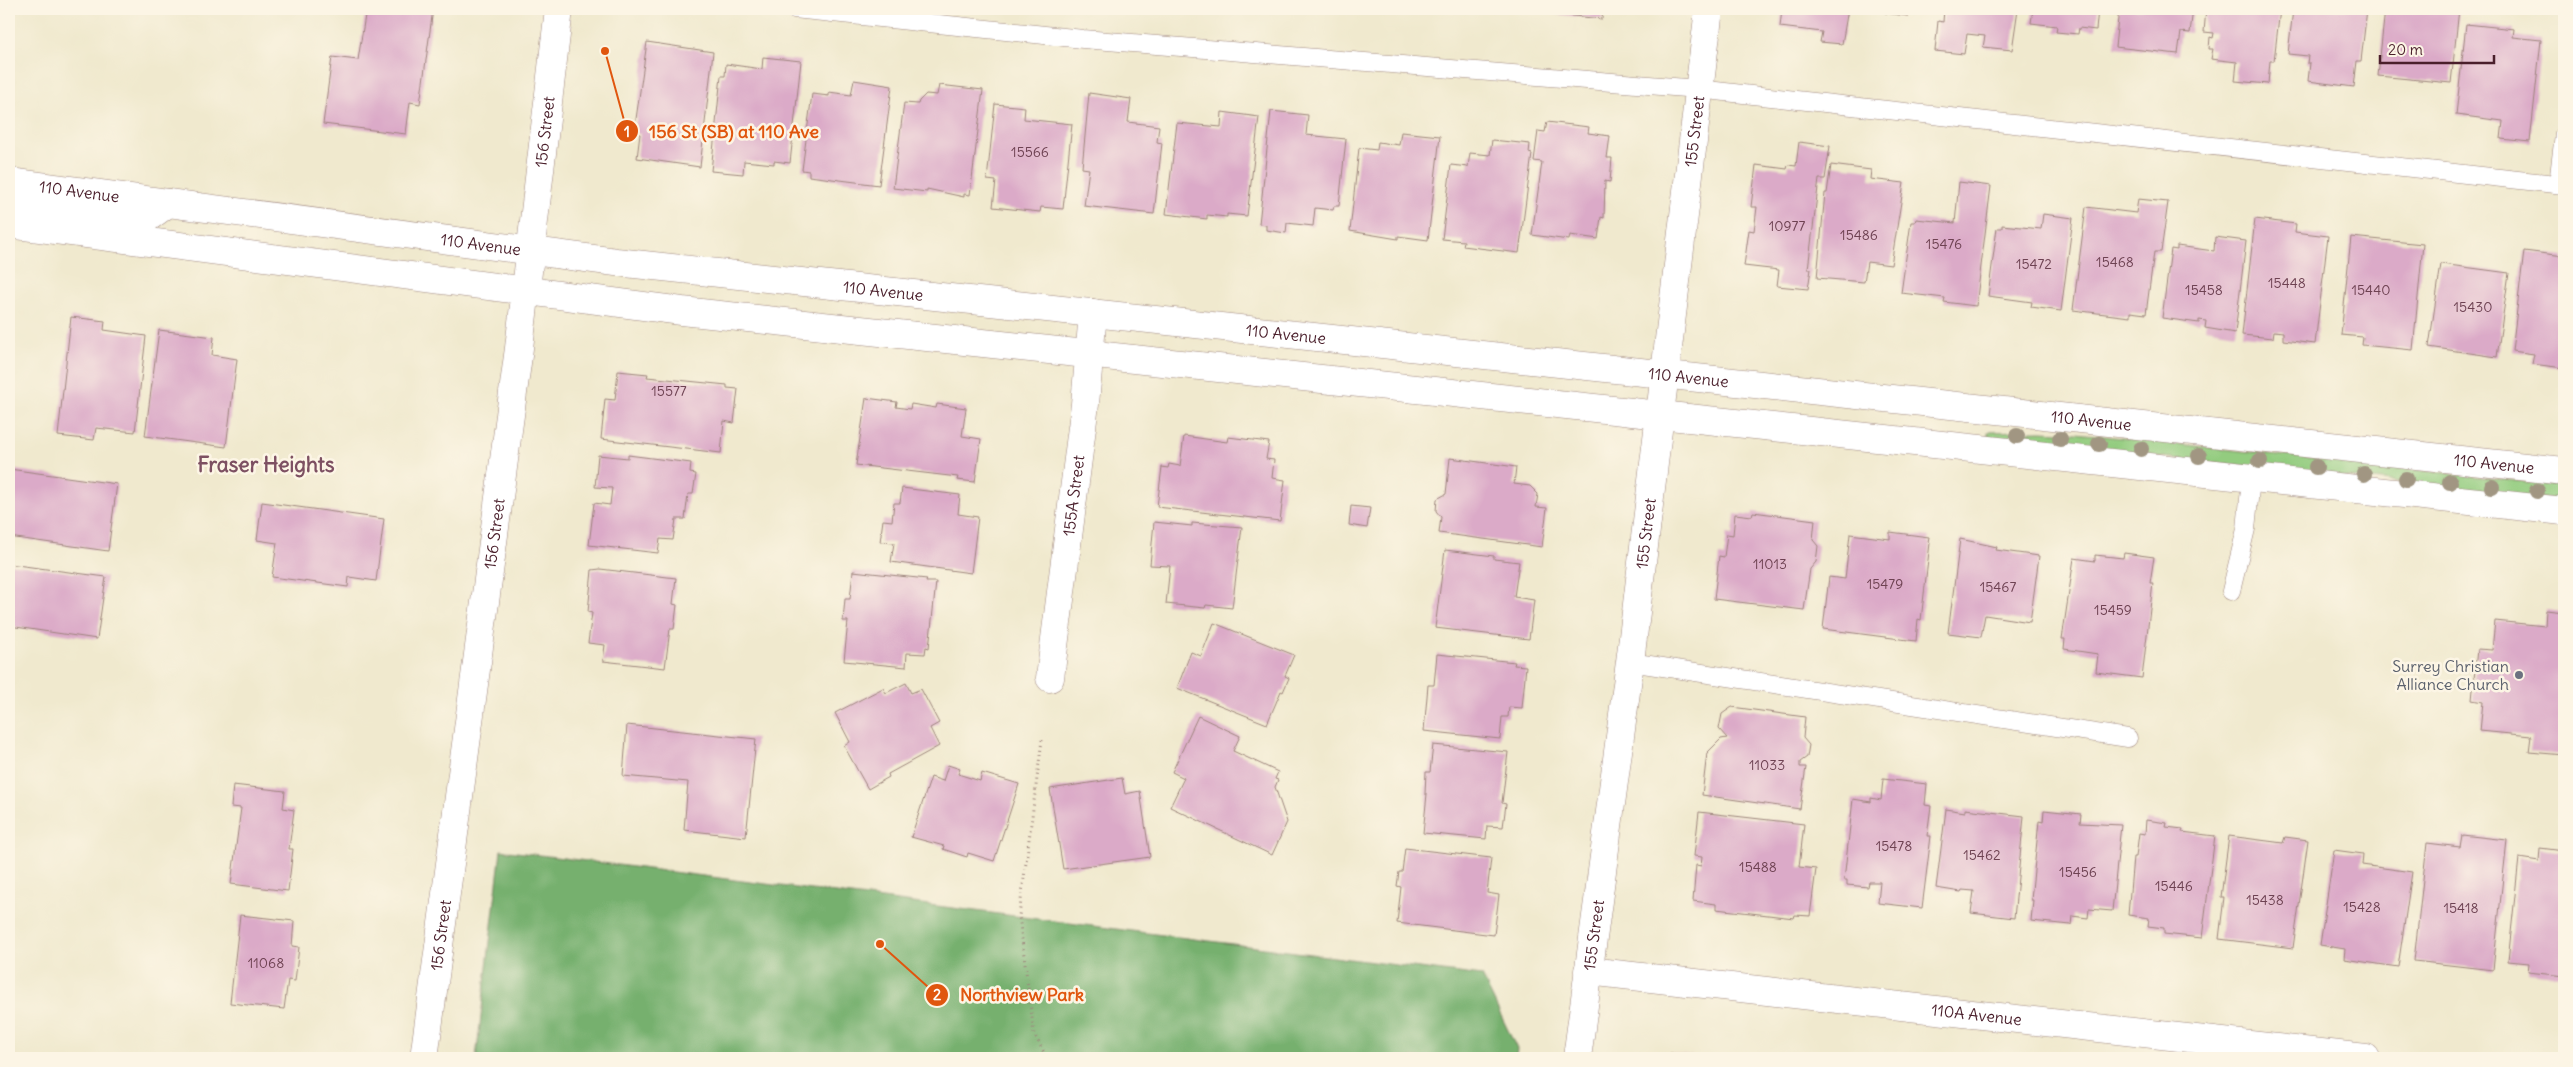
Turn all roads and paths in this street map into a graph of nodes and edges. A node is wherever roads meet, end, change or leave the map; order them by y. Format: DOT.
graph roads {
  1 [pos="559,9"];
  2 [pos="794,9"];
  3 [pos="1709,9"];
  4 [pos="875,13"];
  5 [pos="1698,89"];
  6 [pos="2564,134"];
  7 [pos="9,182"];
  8 [pos="2561,184"];
  9 [pos="168,203"];
  10 [pos="9,204"];
  11 [pos="9,224"];
  12 [pos="530,250"];
  13 [pos="525,291"];
  14 [pos="1093,313"];
  15 [pos="1089,355"];
  16 [pos="1664,374"];
  17 [pos="1659,416"];
  18 [pos="2564,471"];
  19 [pos="2251,479"];
  20 [pos="2564,512"];
  21 [pos="2231,591"];
  22 [pos="1630,662"];
  23 [pos="1050,678"];
  24 [pos="2128,738"];
  25 [pos="1042,740"];
  26 [pos="1588,971"];
  27 [pos="424,1058"];
  28 [pos="1047,1058"];
  29 [pos="1577,1058"];
  30 [pos="2366,1058"];
  1 -- 12 [label="street, 156 Street"];
  2 -- 4 [label="lane"];
  3 -- 5 [label="street, 155 Street"];
  4 -- 5 [label="lane"];
  5 -- 8 [label="lane"];
  5 -- 16 [label="street, 155 Street"];
  6 -- 8 [label="lane"];
  7 -- 9 [label="street, 110 Avenue"];
  9 -- 10 [label="street"];
  9 -- 12 [label="street, 110 Avenue"];
  11 -- 13 [label="street"];
  12 -- 13 [label="street, 156 Street"];
  12 -- 14 [label="street, 110 Avenue"];
  13 -- 15 [label="street"];
  13 -- 27 [label="street, 156 Street"];
  14 -- 15 [label="street, 155A Street"];
  14 -- 16 [label="street, 110 Avenue"];
  15 -- 17 [label="street"];
  15 -- 23 [label="street, 155A Street"];
  16 -- 17 [label="street, 155 Street"];
  16 -- 18 [label="street, 110 Avenue"];
  17 -- 19 [label="street"];
  17 -- 22 [label="street, 155 Street"];
  19 -- 20 [label="street"];
  19 -- 21 [label="lane"];
  22 -- 24 [label="lane"];
  22 -- 26 [label="street, 155 Street"];
  25 -- 28 [label="path"];
  26 -- 29 [label="street, 155 Street"];
  26 -- 30 [label="street, 110A Avenue"];
}
